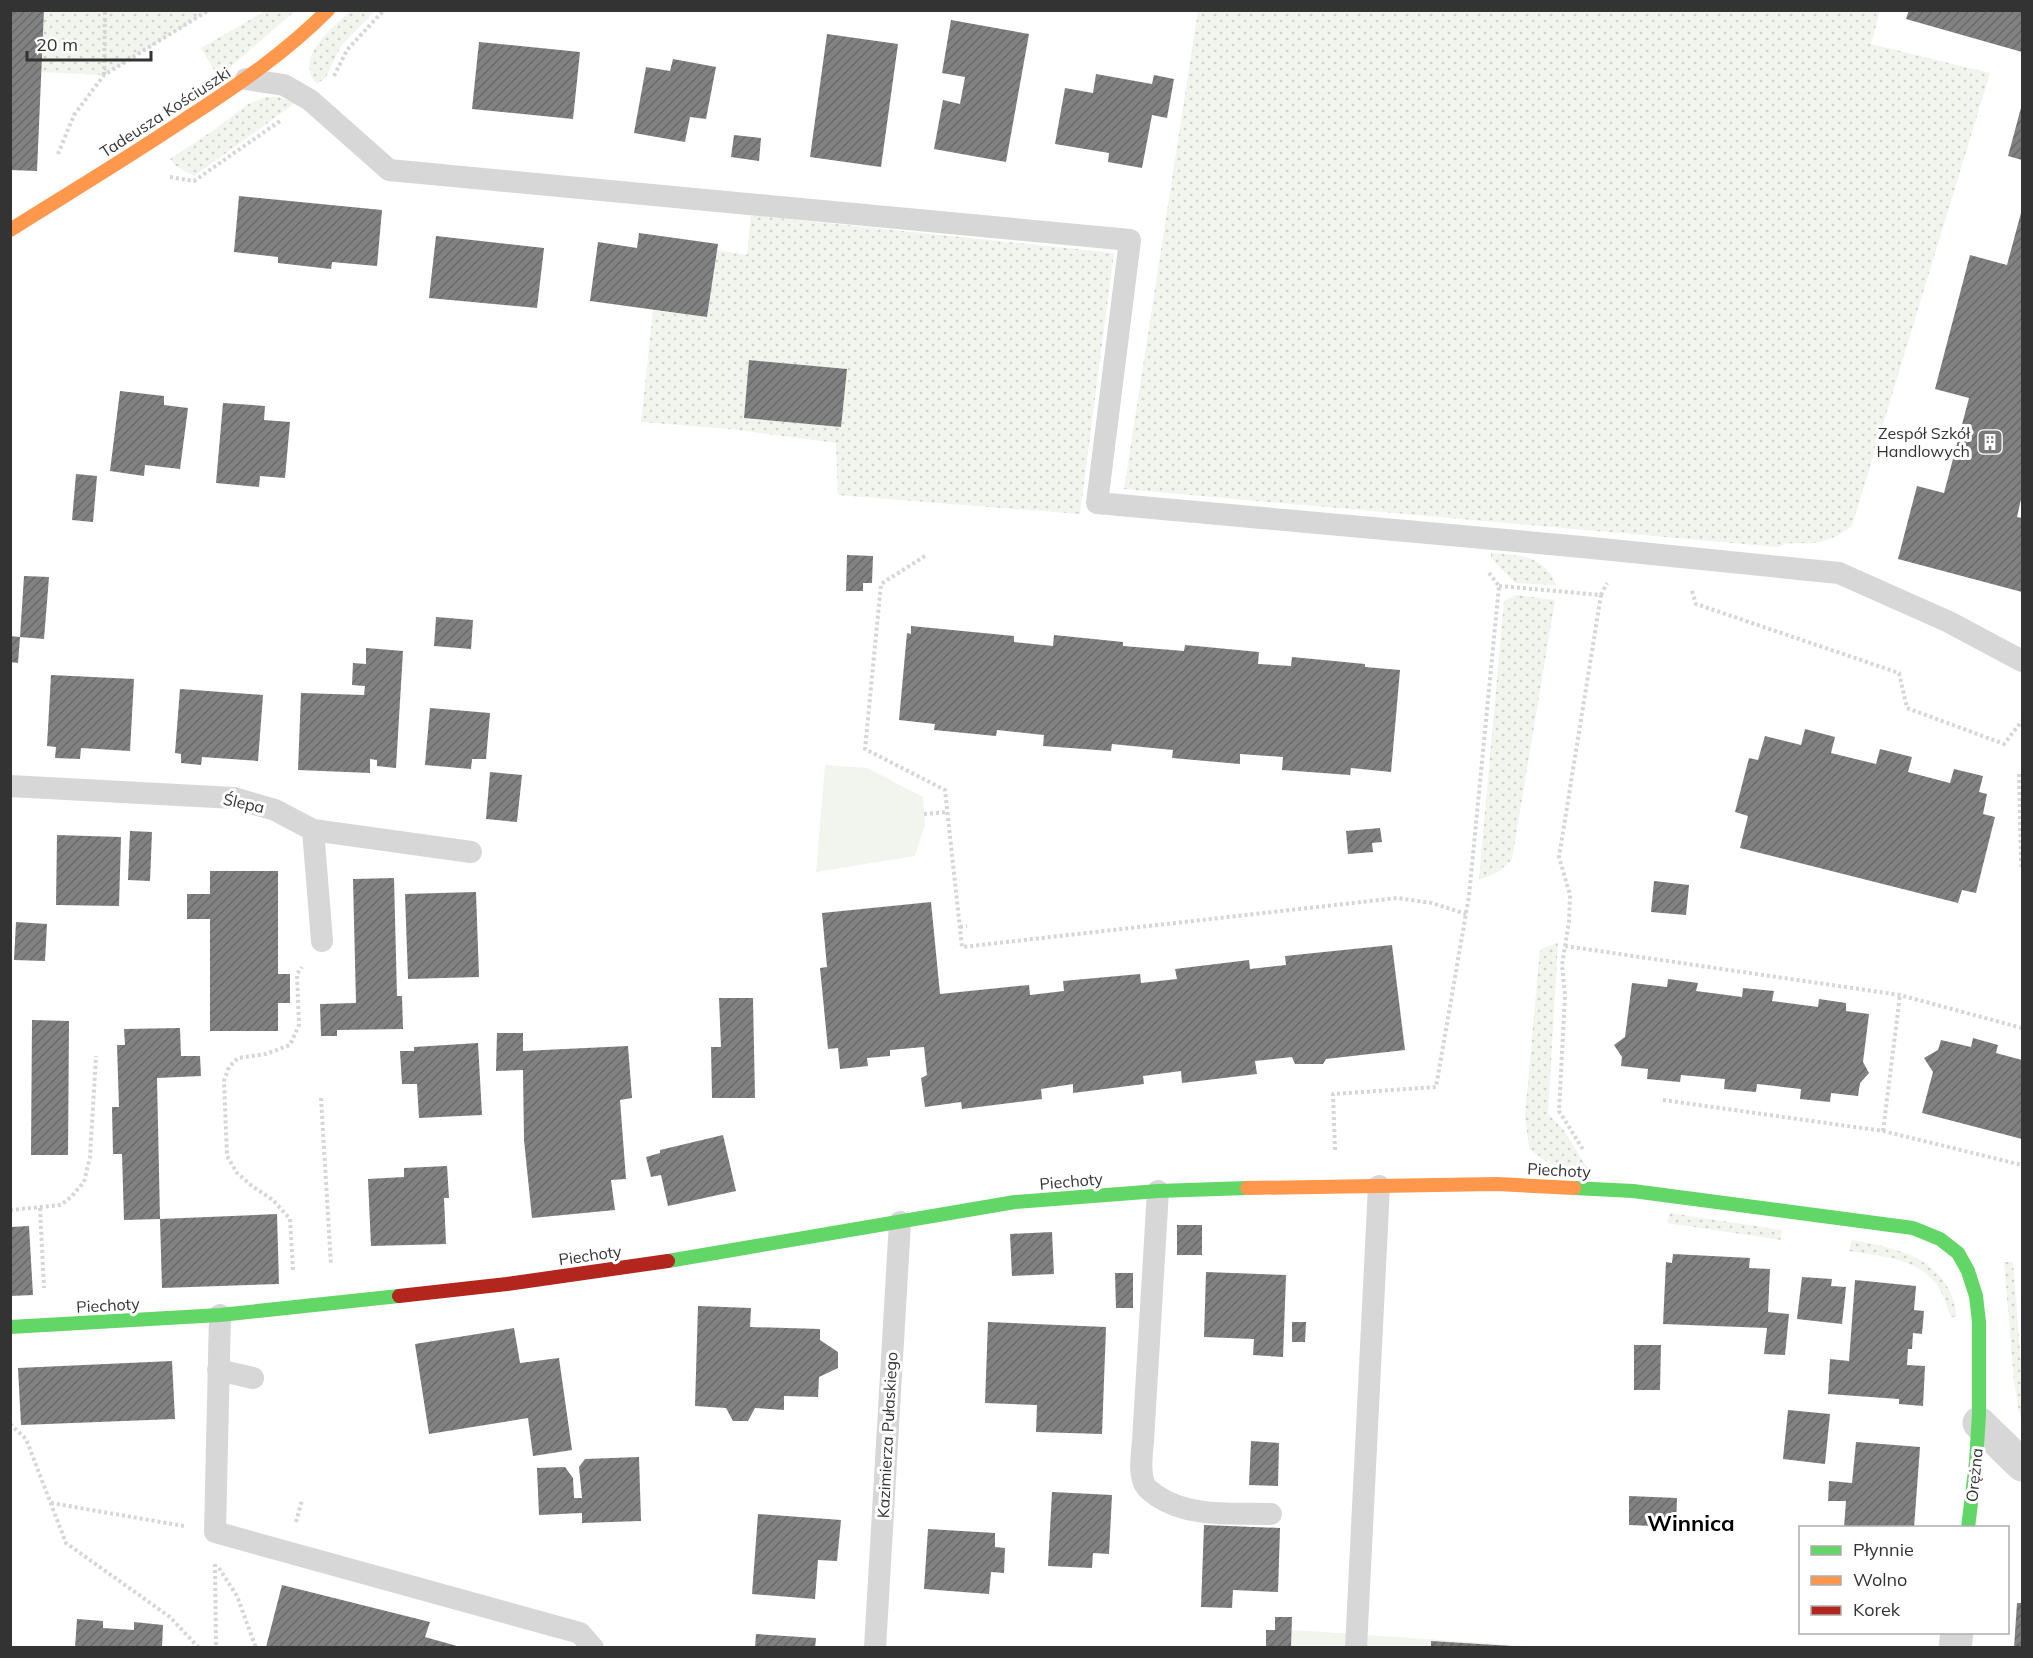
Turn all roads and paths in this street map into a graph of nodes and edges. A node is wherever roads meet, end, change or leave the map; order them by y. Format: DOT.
graph roads {
  1 [pos="105,10"];
  2 [pos="209,10"];
  3 [pos="328,10"];
  4 [pos="384,10"];
  5 [pos="201,12"];
  6 [pos="104,75"];
  7 [pos="246,79"];
  8 [pos="310,100"];
  9 [pos="57,156"];
  10 [pos="163,175"];
  11 [pos="10,230"];
  12 [pos="1478,538"];
  13 [pos="925,556"];
  14 [pos="1612,578"];
  15 [pos="1499,586"];
  16 [pos="1690,587"];
  17 [pos="1601,595"];
  18 [pos="2022,661"];
  19 [pos="2022,721"];
  20 [pos="2019,774"];
  21 [pos="10,786"];
  22 [pos="947,812"];
  23 [pos="924,814"];
  24 [pos="313,830"];
  25 [pos="471,852"];
  26 [pos="2022,870"];
  27 [pos="1466,914"];
  28 [pos="967,926"];
  29 [pos="960,927"];
  30 [pos="322,940"];
  31 [pos="1565,946"];
  32 [pos="1900,995"];
  33 [pos="2022,1028"];
  34 [pos="96,1056"];
  35 [pos="321,1098"];
  36 [pos="1663,1100"];
  37 [pos="1883,1131"];
  38 [pos="1335,1158"];
  39 [pos="2022,1165"];
  40 [pos="1379,1186"];
  41 [pos="1608,1189"];
  42 [pos="1158,1191"];
  43 [pos="40,1208"];
  44 [pos="10,1210"];
  45 [pos="900,1222"];
  46 [pos="333,1302"];
  47 [pos="295,1306"];
  48 [pos="220,1315"];
  49 [pos="45,1325"];
  50 [pos="10,1327"];
  51 [pos="218,1370"];
  52 [pos="253,1378"];
  53 [pos="1979,1423"];
  54 [pos="10,1424"];
  55 [pos="2022,1465"];
  56 [pos="51,1503"];
  57 [pos="1271,1514"];
  58 [pos="1968,1526"];
  59 [pos="215,1532"];
  60 [pos="215,1563"];
  61 [pos="215,1591"];
  62 [pos="199,1647"];
  63 [pos="216,1647"];
  64 [pos="256,1647"];
  65 [pos="593,1647"];
  66 [pos="875,1647"];
  67 [pos="1356,1647"];
  1 -- 6 [label="path"];
  2 -- 5 [label="path"];
  3 -- 7 [label="street, Tadeusza Kościuszki"];
  4 -- 8 [label="path"];
  5 -- 6 [label="path"];
  6 -- 9 [label="path"];
  7 -- 8 [label="lane"];
  7 -- 11 [label="street, Tadeusza Kościuszki"];
  8 -- 10 [label="path"];
  8 -- 12 [label="lane"];
  12 -- 15 [label="path"];
  12 -- 18 [label="lane"];
  13 -- 22 [label="path"];
  14 -- 17 [label="path"];
  15 -- 17 [label="path"];
  15 -- 27 [label="path"];
  16 -- 19 [label="path"];
  17 -- 31 [label="path"];
  20 -- 26 [label="path"];
  21 -- 24 [label="lane, Ślepa"];
  22 -- 23 [label="path"];
  22 -- 29 [label="path"];
  24 -- 25 [label="lane, Ślepa"];
  24 -- 30 [label="lane"];
  27 -- 29 [label="path"];
  27 -- 38 [label="path"];
  28 -- 29 [label="path"];
  30 -- 47 [label="path"];
  31 -- 32 [label="path"];
  31 -- 41 [label="path"];
  32 -- 33 [label="path"];
  32 -- 37 [label="path"];
  34 -- 43 [label="path"];
  35 -- 46 [label="path"];
  36 -- 37 [label="path"];
  37 -- 39 [label="path"];
  40 -- 41 [label="street, Piechoty"];
  40 -- 42 [label="street, Piechoty"];
  40 -- 67 [label="lane"];
  41 -- 53 [label="street, Piechoty"];
  42 -- 45 [label="street, Piechoty"];
  42 -- 57 [label="lane"];
  43 -- 44 [label="path"];
  43 -- 49 [label="path"];
  45 -- 46 [label="street, Piechoty"];
  45 -- 66 [label="lane, Kazimierza Pułaskiego"];
  46 -- 47 [label="street, Piechoty"];
  47 -- 48 [label="street, Piechoty"];
  48 -- 49 [label="street, Piechoty"];
  48 -- 51 [label="lane"];
  49 -- 50 [label="street, Piechoty"];
  51 -- 52 [label="lane"];
  51 -- 59 [label="lane"];
  53 -- 55 [label="street"];
  53 -- 58 [label="street, Orężna"];
  54 -- 56 [label="path"];
  56 -- 59 [label="path"];
  56 -- 62 [label="path"];
  59 -- 65 [label="lane"];
  60 -- 64 [label="path"];
  61 -- 63 [label="path"];
}
